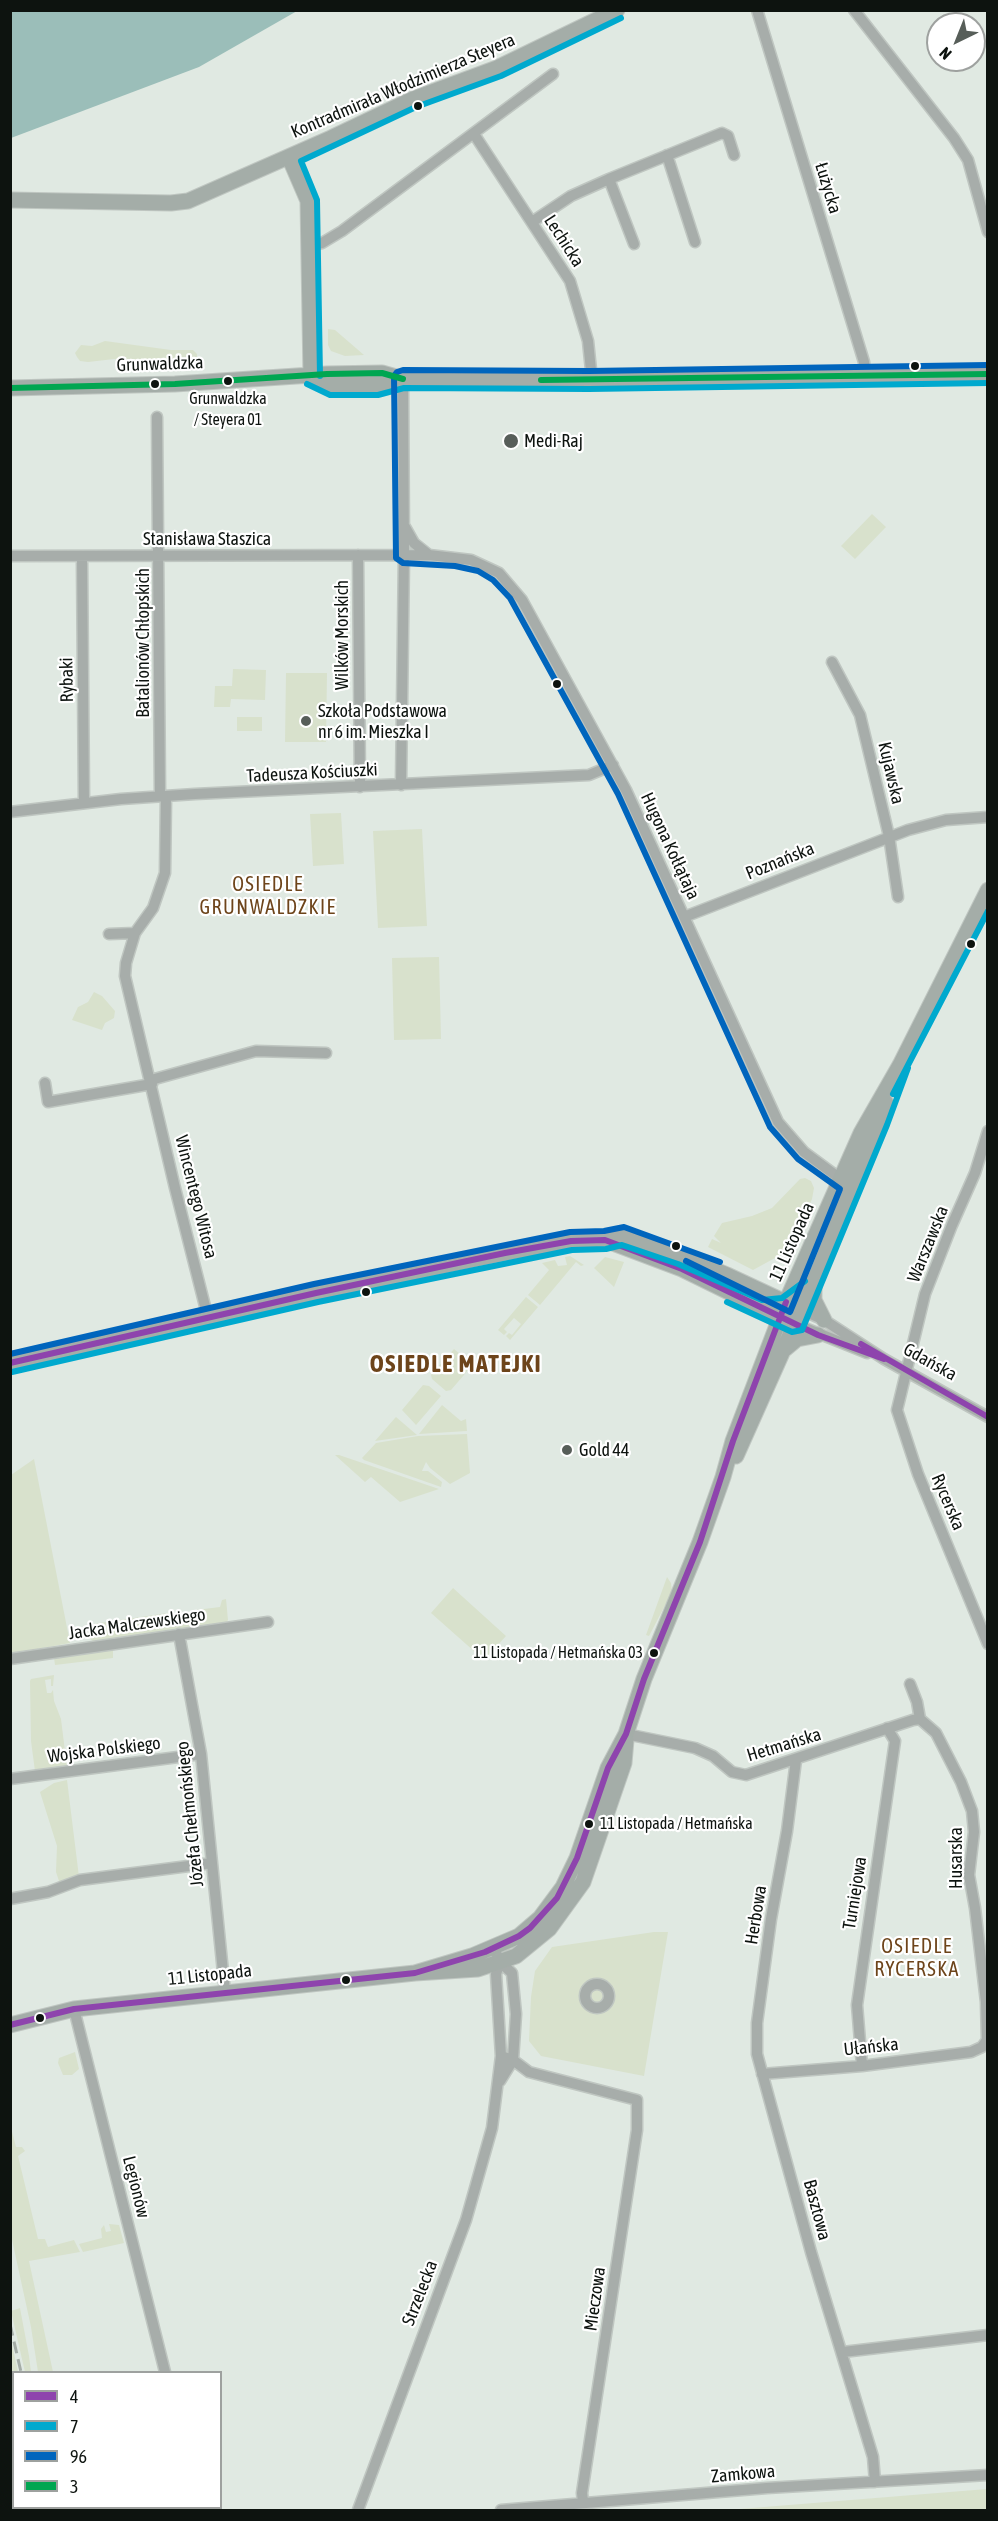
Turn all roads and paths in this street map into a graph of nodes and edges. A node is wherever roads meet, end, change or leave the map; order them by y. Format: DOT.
graph roads {
  1 [pos="617,10"];
  2 [pos="757,10"];
  3 [pos="854,10"];
  4 [pos="553,74"];
  5 [pos="474,134"];
  6 [pos="667,155"];
  7 [pos="734,155"];
  8 [pos="288,156"];
  9 [pos="609,179"];
  10 [pos="10,200"];
  11 [pos="532,222"];
  12 [pos="987,232"];
  13 [pos="695,242"];
  14 [pos="634,244"];
  15 [pos="310,245"];
  16 [pos="987,374"];
  17 [pos="865,375"];
  18 [pos="311,376"];
  19 [pos="404,379"];
  20 [pos="592,380"];
  21 [pos="10,388"];
  22 [pos="158,417"];
  23 [pos="404,524"];
  24 [pos="404,554"];
  25 [pos="358,555"];
  26 [pos="429,555"];
  27 [pos="10,556"];
  28 [pos="82,556"];
  29 [pos="159,556"];
  30 [pos="832,662"];
  31 [pos="613,765"];
  32 [pos="401,785"];
  33 [pos="360,787"];
  34 [pos="163,796"];
  35 [pos="84,803"];
  36 [pos="10,812"];
  37 [pos="987,817"];
  38 [pos="889,836"];
  39 [pos="987,890"];
  40 [pos="898,897"];
  41 [pos="684,917"];
  42 [pos="146,918"];
  43 [pos="137,932"];
  44 [pos="109,934"];
  45 [pos="326,1053"];
  46 [pos="152,1082"];
  47 [pos="45,1083"];
  48 [pos="987,1138"];
  49 [pos="846,1183"];
  50 [pos="605,1240"];
  51 [pos="799,1274"];
  52 [pos="814,1281"];
  53 [pos="764,1291"];
  54 [pos="786,1302"];
  55 [pos="757,1306"];
  56 [pos="802,1310"];
  57 [pos="780,1317"];
  58 [pos="208,1318"];
  59 [pos="824,1320"];
  60 [pos="795,1324"];
  61 [pos="818,1335"];
  62 [pos="770,1342"];
  63 [pos="785,1349"];
  64 [pos="884,1359"];
  65 [pos="10,1363"];
  66 [pos="906,1371"];
  67 [pos="987,1417"];
  68 [pos="723,1477"];
  69 [pos="268,1622"];
  70 [pos="179,1634"];
  71 [pos="987,1644"];
  72 [pos="10,1659"];
  73 [pos="910,1684"];
  74 [pos="920,1719"];
  75 [pos="887,1728"];
  76 [pos="626,1734"];
  77 [pos="201,1754"];
  78 [pos="796,1760"];
  79 [pos="10,1779"];
  80 [pos="212,1863"];
  81 [pos="10,1899"];
  82 [pos="526,1949"];
  83 [pos="497,1955"];
  84 [pos="476,1969"];
  85 [pos="415,1973"];
  86 [pos="515,1980"];
  87 [pos="498,1991"];
  88 [pos="225,1992"];
  89 [pos="74,2009"];
  90 [pos="10,2025"];
  91 [pos="982,2047"];
  92 [pos="501,2056"];
  93 [pos="513,2060"];
  94 [pos="862,2066"];
  95 [pos="762,2074"];
  96 [pos="498,2083"];
  97 [pos="987,2335"];
  98 [pos="843,2352"];
  99 [pos="164,2371"];
  100 [pos="987,2475"];
  101 [pos="875,2482"];
  102 [pos="583,2502"];
  103 [pos="358,2511"];
  104 [pos="501,2511"];
  1 -- 8 [label="street, Kontradmirała Włodzimierza Steyera"];
  2 -- 17 [label="street, Łużycka"];
  3 -- 12 [label="street"];
  4 -- 5 [label="street"];
  5 -- 11 [label="street, Lechicka"];
  5 -- 15 [label="street"];
  6 -- 7 [label="street"];
  6 -- 9 [label="street"];
  6 -- 13 [label="street"];
  8 -- 10 [label="street"];
  8 -- 15 [label="street, Kontradmirała Włodzimierza Steyera"];
  9 -- 11 [label="street"];
  9 -- 14 [label="street"];
  11 -- 20 [label="street, Lechicka"];
  15 -- 18 [label="street, Kontradmirała Włodzimierza Steyera"];
  16 -- 17 [label="street, Grunwaldzka"];
  17 -- 20 [label="street, Grunwaldzka"];
  18 -- 19 [label="street, Grunwaldzka"];
  18 -- 21 [label="street, Grunwaldzka"];
  19 -- 20 [label="street, Grunwaldzka"];
  19 -- 23 [label="street"];
  22 -- 29 [label="street, Batalionów Chłopskich"];
  23 -- 24 [label="street"];
  23 -- 26 [label="street"];
  24 -- 25 [label="street, Stanisława Staszica"];
  24 -- 26 [label="street, Hugona Kołłątaja"];
  24 -- 32 [label="street"];
  25 -- 29 [label="street, Stanisława Staszica"];
  25 -- 33 [label="street, Wilków Morskich"];
  26 -- 31 [label="street, Hugona Kołłątaja"];
  27 -- 28 [label="street, Stanisława Staszica"];
  28 -- 29 [label="street, Stanisława Staszica"];
  28 -- 35 [label="street, Rybaki"];
  29 -- 34 [label="street, Batalionów Chłopskich"];
  30 -- 38 [label="street, Kujawska"];
  31 -- 32 [label="street, Tadeusza Kościuszki"];
  31 -- 41 [label="street, Hugona Kołłątaja"];
  32 -- 33 [label="street, Tadeusza Kościuszki"];
  33 -- 34 [label="street, Tadeusza Kościuszki"];
  34 -- 35 [label="street, Tadeusza Kościuszki"];
  34 -- 42 [label="street, Batalionów Chłopskich"];
  35 -- 36 [label="street, Tadeusza Kościuszki"];
  37 -- 38 [label="street, Poznańska"];
  38 -- 40 [label="street, Kujawska"];
  38 -- 41 [label="street, Poznańska"];
  39 -- 49 [label="street, 11 Listopada"];
  41 -- 49 [label="street, Hugona Kołłątaja"];
  42 -- 43 [label="street, Wincentego Witosa"];
  43 -- 44 [label="street"];
  43 -- 46 [label="street, Wincentego Witosa"];
  45 -- 46 [label="street"];
  46 -- 47 [label="street"];
  46 -- 58 [label="street, Wincentego Witosa"];
  48 -- 66 [label="street, Warszawska"];
  49 -- 51 [label="street, 11 Listopada"];
  49 -- 52 [label="street, 11 Listopada"];
  50 -- 53 [label="street, Gdańska"];
  50 -- 55 [label="street"];
  50 -- 58 [label="street, Gdańska"];
  51 -- 53 [label="street"];
  51 -- 54 [label="street, 11 Listopada"];
  52 -- 56 [label="street, 11 Listopada"];
  52 -- 59 [label="street"];
  53 -- 54 [label="street, Gdańska"];
  54 -- 56 [label="street, Gdańska"];
  54 -- 57 [label="street, 11 Listopada"];
  55 -- 57 [label="street"];
  55 -- 62 [label="street"];
  56 -- 59 [label="street, Gdańska"];
  56 -- 60 [label="street, 11 Listopada"];
  57 -- 60 [label="street"];
  57 -- 62 [label="street, 11 Listopada"];
  58 -- 65 [label="street, Gdańska"];
  59 -- 64 [label="street, Gdańska"];
  60 -- 61 [label="street, Gdańska"];
  60 -- 63 [label="street, 11 Listopada"];
  61 -- 63 [label="street"];
  61 -- 64 [label="street, Gdańska"];
  62 -- 68 [label="street, 11 Listopada"];
  63 -- 68 [label="street, 11 Listopada"];
  64 -- 66 [label="street, Gdańska"];
  66 -- 67 [label="street, Gdańska"];
  66 -- 71 [label="street, Rycerska"];
  68 -- 76 [label="street, 11 Listopada"];
  69 -- 70 [label="street, Jacka Malczewskiego"];
  70 -- 72 [label="street, Jacka Malczewskiego"];
  70 -- 77 [label="street, Józefa Chełmońskiego"];
  73 -- 74 [label="street, Husarska"];
  74 -- 75 [label="street, Hetmańska"];
  74 -- 91 [label="street, Husarska"];
  75 -- 78 [label="street, Hetmańska"];
  75 -- 94 [label="street, Turniejowa"];
  76 -- 78 [label="street, Hetmańska"];
  76 -- 82 [label="street, 11 Listopada"];
  76 -- 83 [label="street, 11 Listopada"];
  77 -- 79 [label="street, Wojska Polskiego"];
  77 -- 80 [label="street, Józefa Chełmońskiego"];
  78 -- 95 [label="street, Herbowa"];
  80 -- 81 [label="street"];
  80 -- 88 [label="street, Józefa Chełmońskiego"];
  82 -- 83 [label="street, 11 Listopada"];
  82 -- 86 [label="street, Strzelecka"];
  83 -- 84 [label="street, 11 Listopada"];
  83 -- 85 [label="street, 11 Listopada"];
  83 -- 86 [label="street"];
  83 -- 87 [label="street, Strzelecka"];
  84 -- 85 [label="street, 11 Listopada"];
  84 -- 87 [label="street"];
  85 -- 88 [label="street, 11 Listopada"];
  86 -- 93 [label="street, Strzelecka"];
  87 -- 92 [label="street, Strzelecka"];
  88 -- 89 [label="street, 11 Listopada"];
  89 -- 90 [label="street, 11 Listopada"];
  89 -- 99 [label="street, Legionów"];
  91 -- 94 [label="street, Ułańska"];
  92 -- 93 [label="street"];
  92 -- 96 [label="street, Strzelecka"];
  93 -- 96 [label="street, Strzelecka"];
  93 -- 102 [label="street, Mieczowa"];
  94 -- 95 [label="street, Ułańska"];
  95 -- 98 [label="street, Basztowa"];
  96 -- 103 [label="street, Strzelecka"];
  97 -- 98 [label="street"];
  98 -- 101 [label="street, Basztowa"];
  100 -- 101 [label="street, Zamkowa"];
  101 -- 102 [label="street, Zamkowa"];
  102 -- 104 [label="street, Zamkowa"];
}
